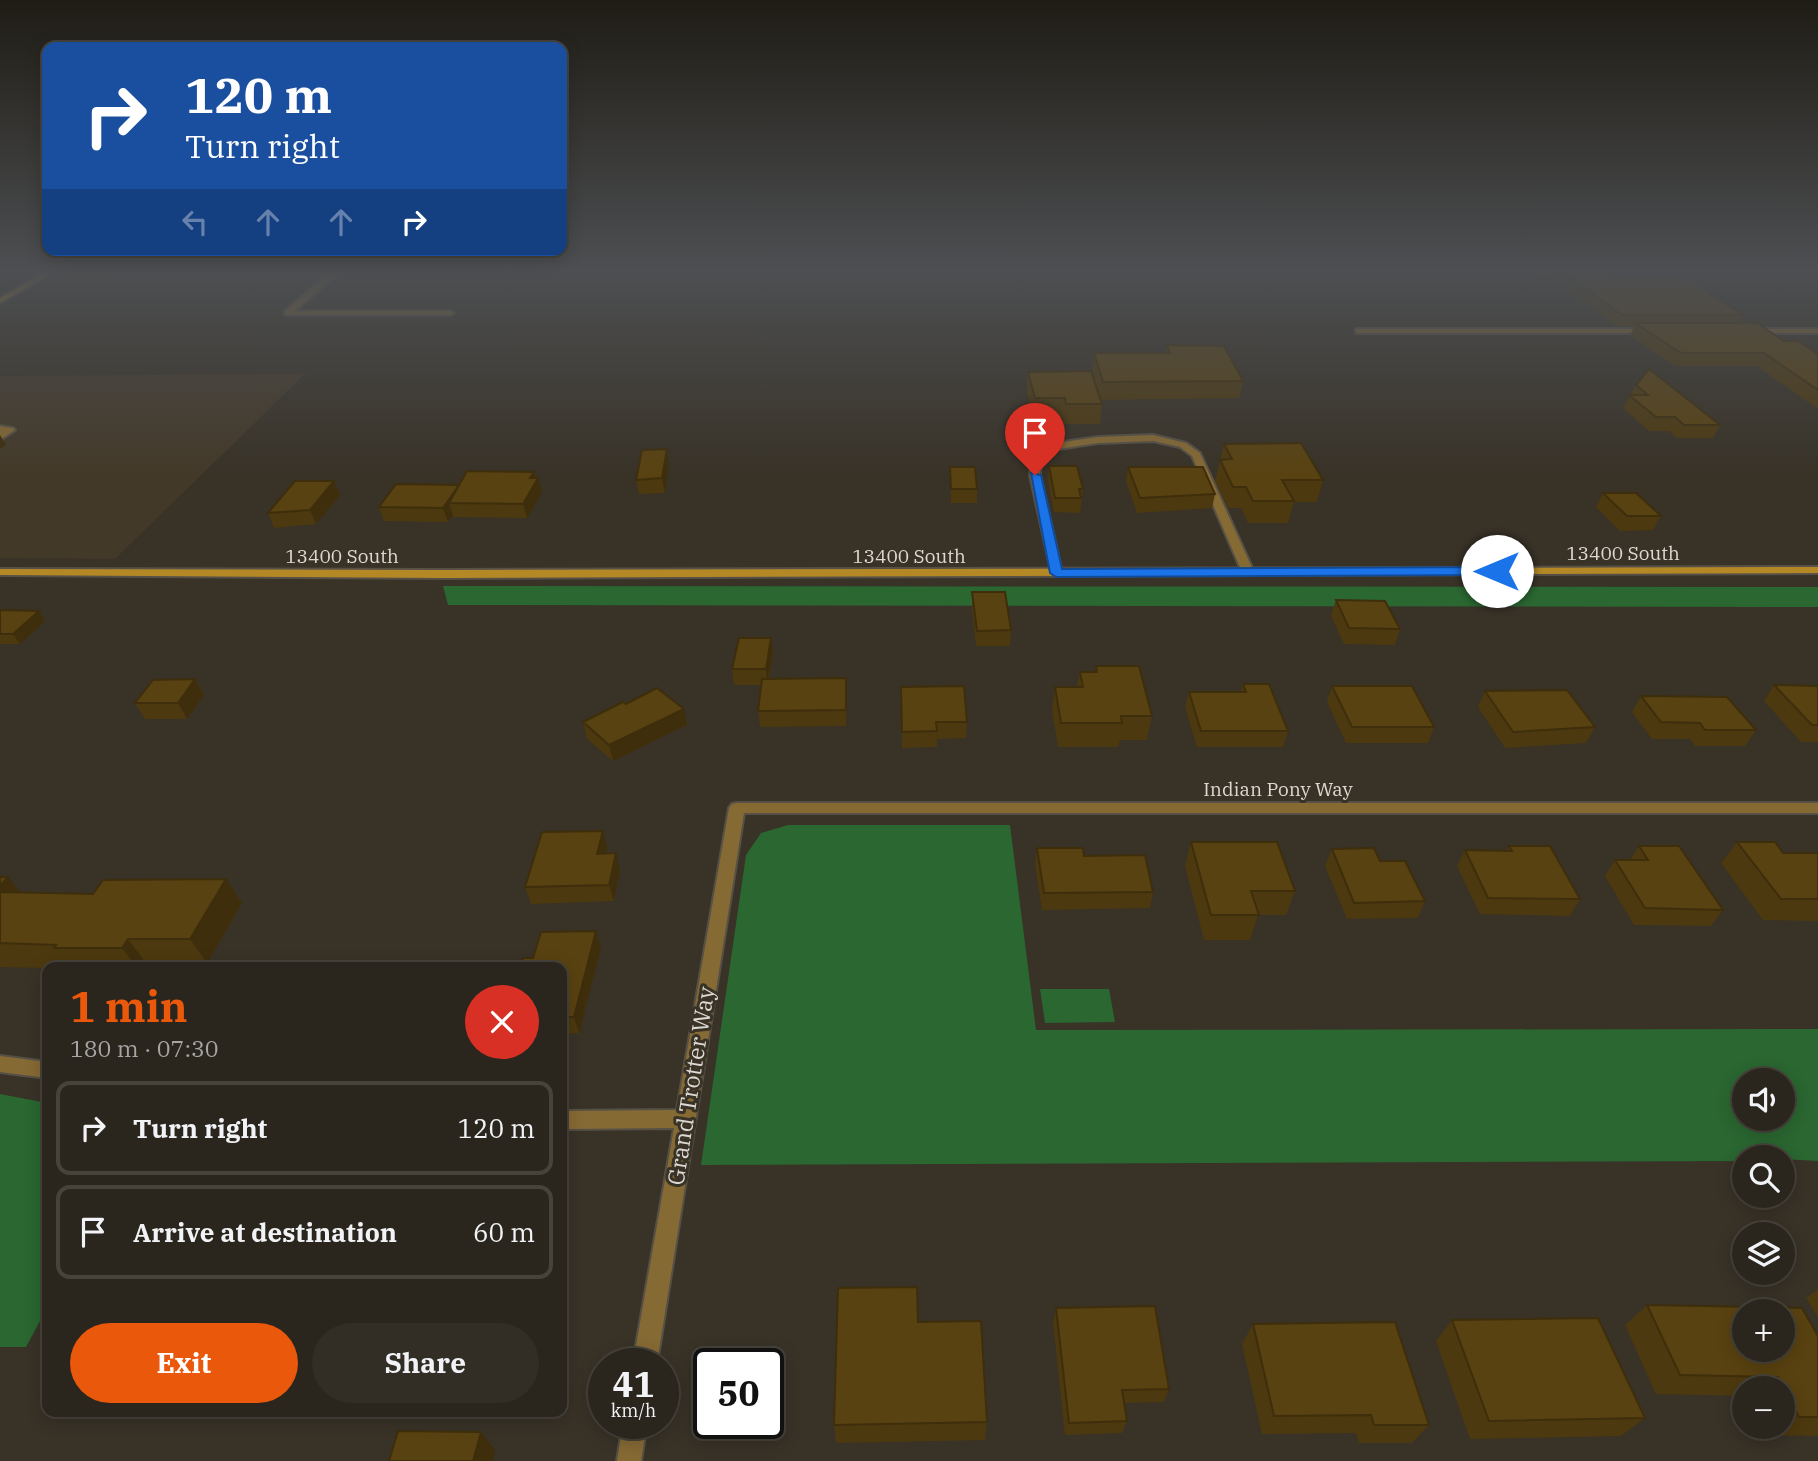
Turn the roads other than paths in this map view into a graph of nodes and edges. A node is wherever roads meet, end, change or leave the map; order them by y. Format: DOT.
graph roads {
  1 [pos="0,429"];
  2 [pos="0,438"];
  3 [pos="1818,570"];
  4 [pos="0,572"];
  5 [pos="1248,572"];
  6 [pos="1056,573"];
  7 [pos="737,808"];
  8 [pos="1818,808"];
  9 [pos="0,1064"];
  10 [pos="42,1069"];
  11 [pos="686,1119"];
  12 [pos="567,1120"];
  13 [pos="648,1348"];
  14 [pos="632,1439"];
  15 [pos="629,1461"];
  1 -- 2 [label="street"];
  3 -- 5 [label="main road, 13400 South"];
  4 -- 6 [label="main road, 13400 South"];
  5 -- 6 [label="main road, 13400 South"];
  5 -- 6 [label="street"];
  7 -- 8 [label="street, Indian Pony Way"];
  7 -- 11 [label="street, Grand Trotter Way"];
  9 -- 10 [label="street"];
  11 -- 12 [label="street"];
  11 -- 13 [label="street, Grand Trotter Way"];
  14 -- 15 [label="street"];
}
